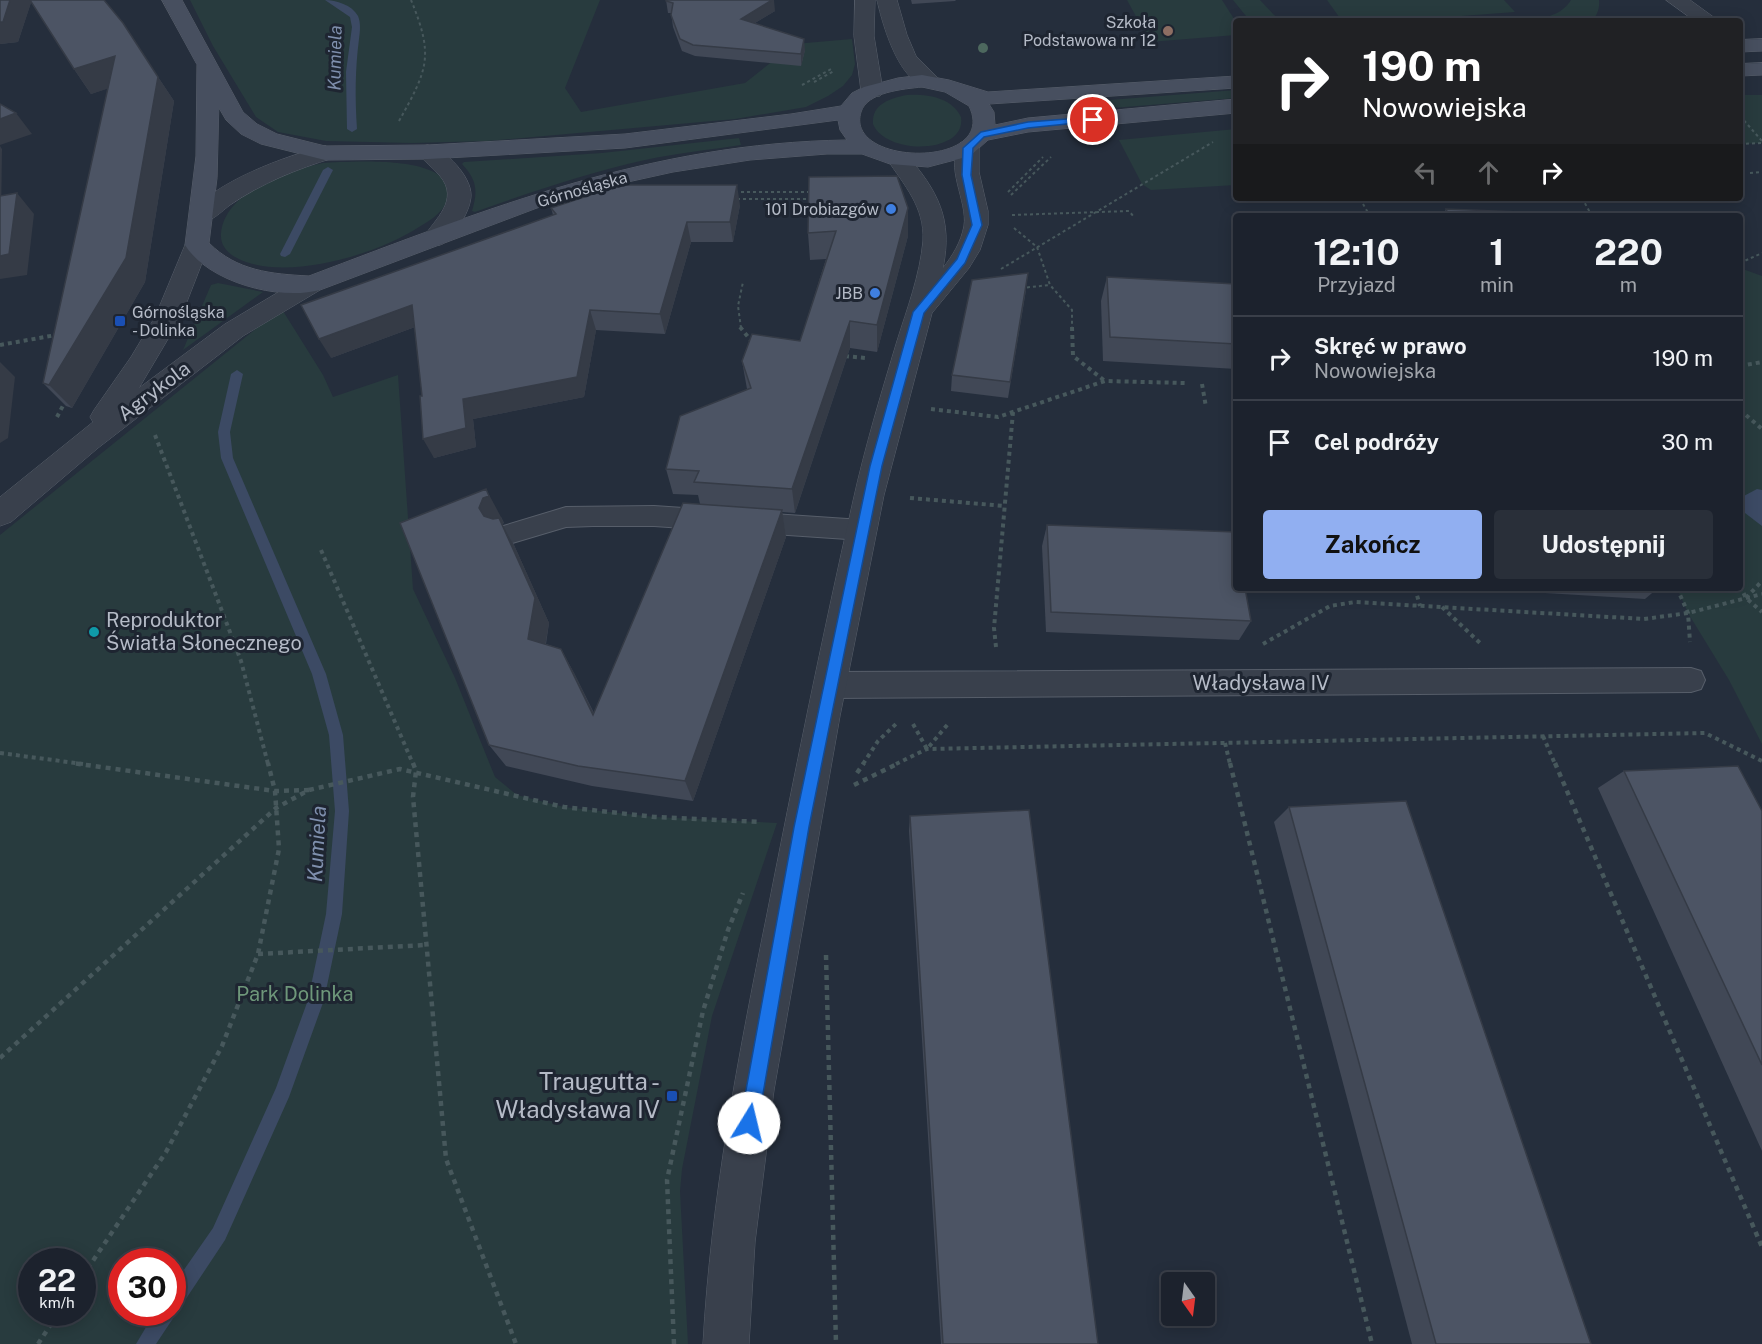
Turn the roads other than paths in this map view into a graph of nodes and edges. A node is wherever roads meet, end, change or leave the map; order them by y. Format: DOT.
graph roads {
  1 [pos="172,0"];
  2 [pos="865,0"];
  3 [pos="887,0"];
  4 [pos="1676,0"];
  5 [pos="1704,18"];
  6 [pos="1762,45"];
  7 [pos="1743,46"];
  8 [pos="206,67"];
  9 [pos="1762,69"];
  10 [pos="1743,70"];
  11 [pos="931,82"];
  12 [pos="1233,82"];
  13 [pos="872,91"];
  14 [pos="965,92"];
  15 [pos="1233,106"];
  16 [pos="851,111"];
  17 [pos="975,141"];
  18 [pos="865,147"];
  19 [pos="428,152"];
  20 [pos="325,153"];
  21 [pos="898,159"];
  22 [pos="202,215"];
  23 [pos="435,238"];
  24 [pos="197,245"];
  25 [pos="311,284"];
  26 [pos="919,312"];
  27 [pos="88,441"];
  28 [pos="0,514"];
  29 [pos="862,530"];
  30 [pos="509,534"];
  31 [pos="1678,680"];
  32 [pos="831,685"];
  33 [pos="726,1344"];
  1 -- 8 [label="street, Górnośląska"];
  2 -- 13 [label="street"];
  3 -- 11 [label="street"];
  4 -- 5 [label="street"];
  6 -- 7 [label="street"];
  8 -- 20 [label="street, Górnośląska"];
  8 -- 22 [label="street"];
  9 -- 10 [label="street"];
  11 -- 13 [label="street"];
  11 -- 14 [label="street"];
  12 -- 14 [label="street"];
  13 -- 16 [label="street"];
  14 -- 17 [label="street"];
  15 -- 17 [label="street"];
  16 -- 18 [label="street"];
  16 -- 19 [label="street, Górnośląska"];
  17 -- 21 [label="street"];
  17 -- 26 [label="street"];
  18 -- 21 [label="street"];
  18 -- 23 [label="street, Górnośląska"];
  19 -- 20 [label="street, Górnośląska"];
  19 -- 23 [label="street"];
  20 -- 22 [label="street"];
  21 -- 26 [label="street"];
  22 -- 24 [label="street"];
  23 -- 25 [label="street, Górnośląska"];
  24 -- 25 [label="street"];
  24 -- 27 [label="street, Agrykola"];
  25 -- 27 [label="street, Agrykola"];
  26 -- 29 [label="street"];
  27 -- 28 [label="street, Agrykola"];
  29 -- 30 [label="lane"];
  29 -- 32 [label="street"];
  31 -- 32 [label="lane, Władysława IV"];
  32 -- 33 [label="street"];
}
